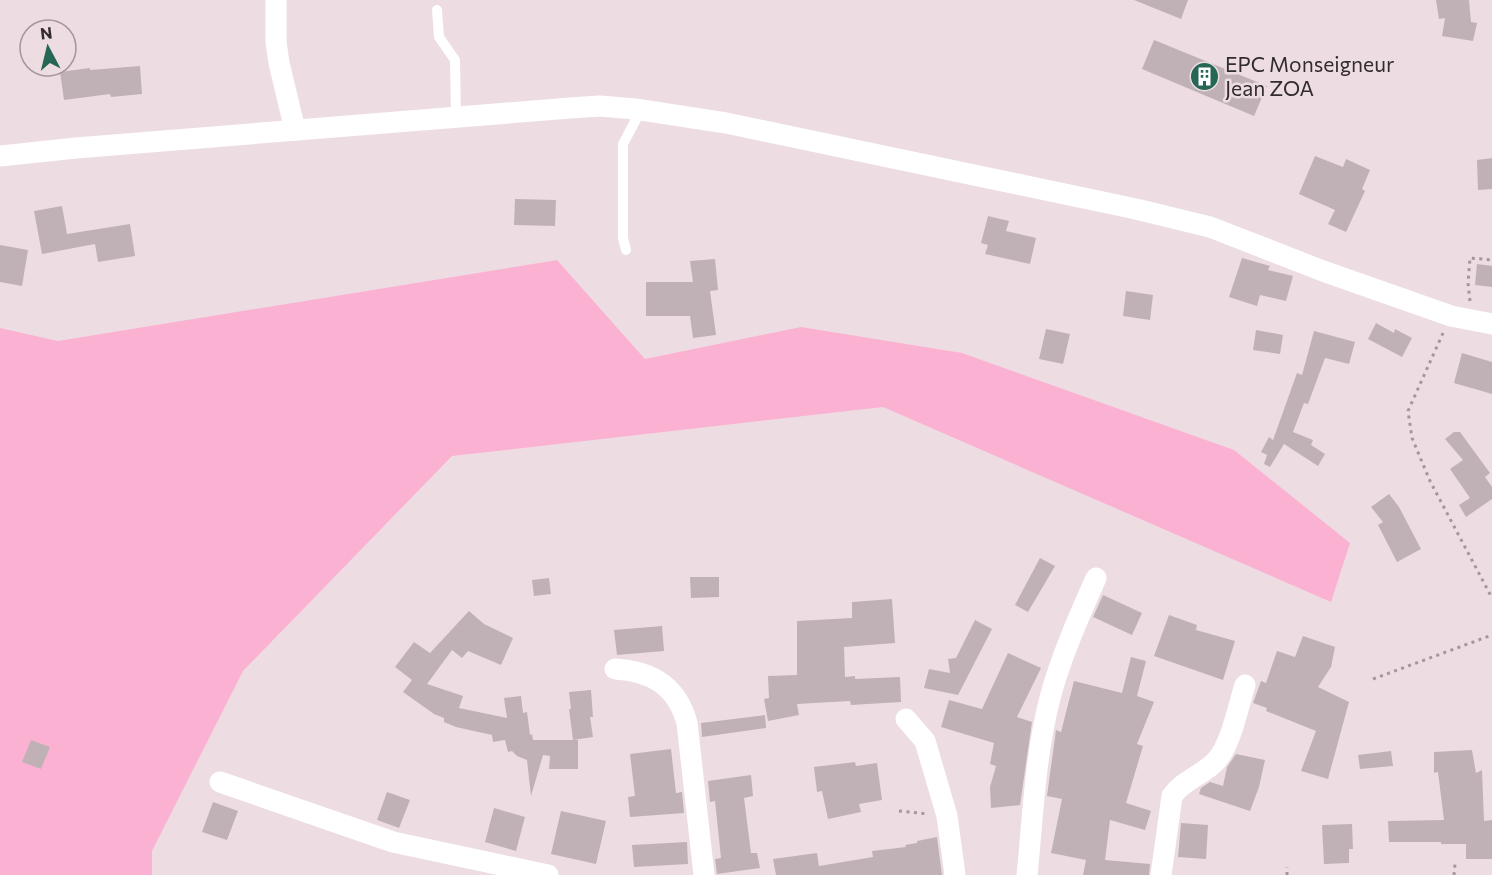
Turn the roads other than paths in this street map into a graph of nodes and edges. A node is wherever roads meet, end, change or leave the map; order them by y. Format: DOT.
graph roads {
  1 [pos="276,0"];
  2 [pos="437,10"];
  3 [pos="641,110"];
  4 [pos="456,117"];
  5 [pos="295,130"];
  6 [pos="0,156"];
  7 [pos="626,250"];
  8 [pos="1485,323"];
  9 [pos="1096,578"];
  10 [pos="615,669"];
  11 [pos="1245,685"];
  12 [pos="906,719"];
  13 [pos="220,782"];
  14 [pos="548,875"];
  15 [pos="704,875"];
  16 [pos="955,875"];
  17 [pos="1027,875"];
  18 [pos="1161,875"];
  1 -- 5 [label="street"];
  2 -- 4 [label="lane"];
  3 -- 4 [label="street"];
  3 -- 7 [label="lane"];
  3 -- 8 [label="street"];
  4 -- 5 [label="street"];
  5 -- 6 [label="street"];
  9 -- 17 [label="street"];
  10 -- 15 [label="street"];
  11 -- 18 [label="street"];
  12 -- 16 [label="street"];
  13 -- 14 [label="street"];
}
